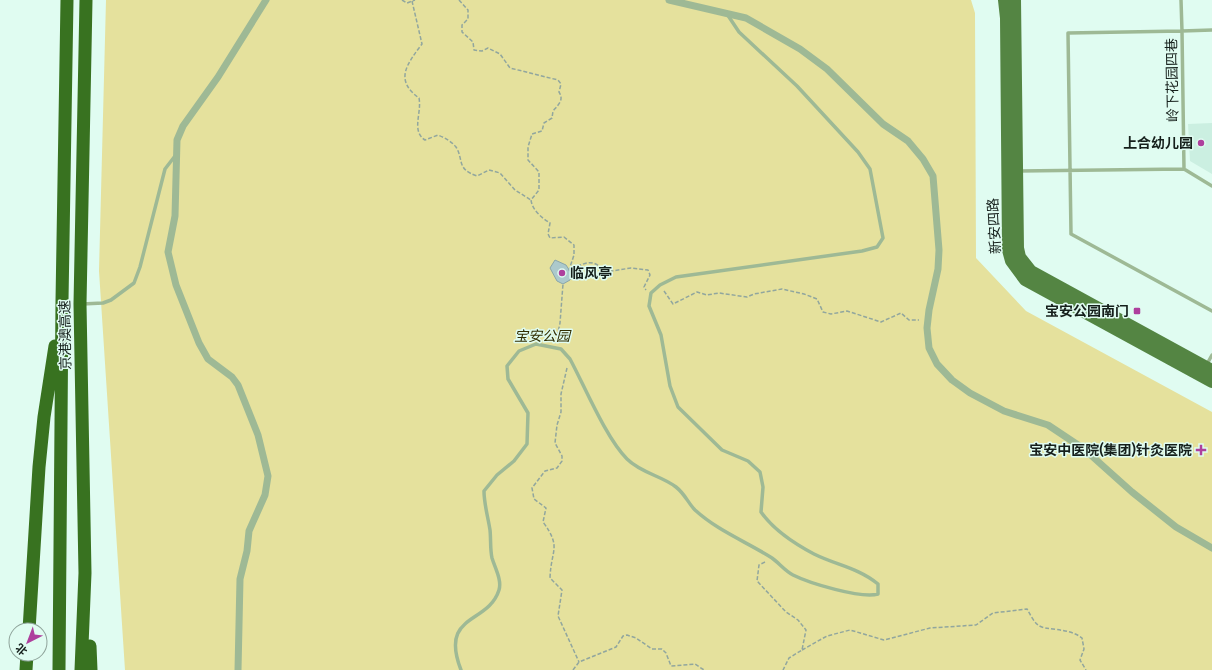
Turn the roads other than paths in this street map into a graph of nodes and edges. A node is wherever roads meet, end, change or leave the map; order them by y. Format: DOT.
graph roads {
  1 [pos="67,0"];
  2 [pos="86,0"];
  3 [pos="266,0"];
  4 [pos="669,0"];
  5 [pos="1004,0"];
  6 [pos="1015,0"];
  7 [pos="1182,0"];
  8 [pos="725,11"];
  9 [pos="1212,30"];
  10 [pos="1182,31"];
  11 [pos="176,155"];
  12 [pos="1184,169"];
  13 [pos="1070,170"];
  14 [pos="1018,171"];
  15 [pos="1212,186"];
  16 [pos="62,301"];
  17 [pos="80,304"];
  18 [pos="1212,311"];
  19 [pos="1212,356"];
  20 [pos="1209,368"];
  21 [pos="1212,382"];
  22 [pos="1212,548"];
  23 [pos="85,573"];
  24 [pos="30,622"];
  25 [pos="58,670"];
  26 [pos="81,670"];
  27 [pos="91,670"];
  28 [pos="238,670"];
  29 [pos="461,670"];
  1 -- 16 [label="highway, 京港澳高速"];
  2 -- 17 [label="highway, 京港澳高速"];
  3 -- 11 [label="street"];
  4 -- 8 [label="street"];
  5 -- 21 [label="main road, 新安四路"];
  6 -- 14 [label="main road, 新安四路"];
  7 -- 10 [label="lane, 岭下花园四巷"];
  8 -- 22 [label="street"];
  8 -- 29 [label="lane"];
  9 -- 10 [label="lane, 岭下花园四巷"];
  10 -- 12 [label="lane, 岭下花园四巷"];
  10 -- 13 [label="lane"];
  11 -- 17 [label="lane"];
  11 -- 28 [label="street"];
  12 -- 13 [label="lane"];
  12 -- 15 [label="lane"];
  13 -- 14 [label="lane"];
  13 -- 18 [label="lane"];
  14 -- 20 [label="main road, 新安四路"];
  16 -- 24 [label="highway"];
  16 -- 25 [label="highway, 京港澳高速"];
  17 -- 23 [label="highway, 京港澳高速"];
  19 -- 20 [label="lane"];
  23 -- 26 [label="highway, 京港澳高速"];
  23 -- 27 [label="highway"];
}
